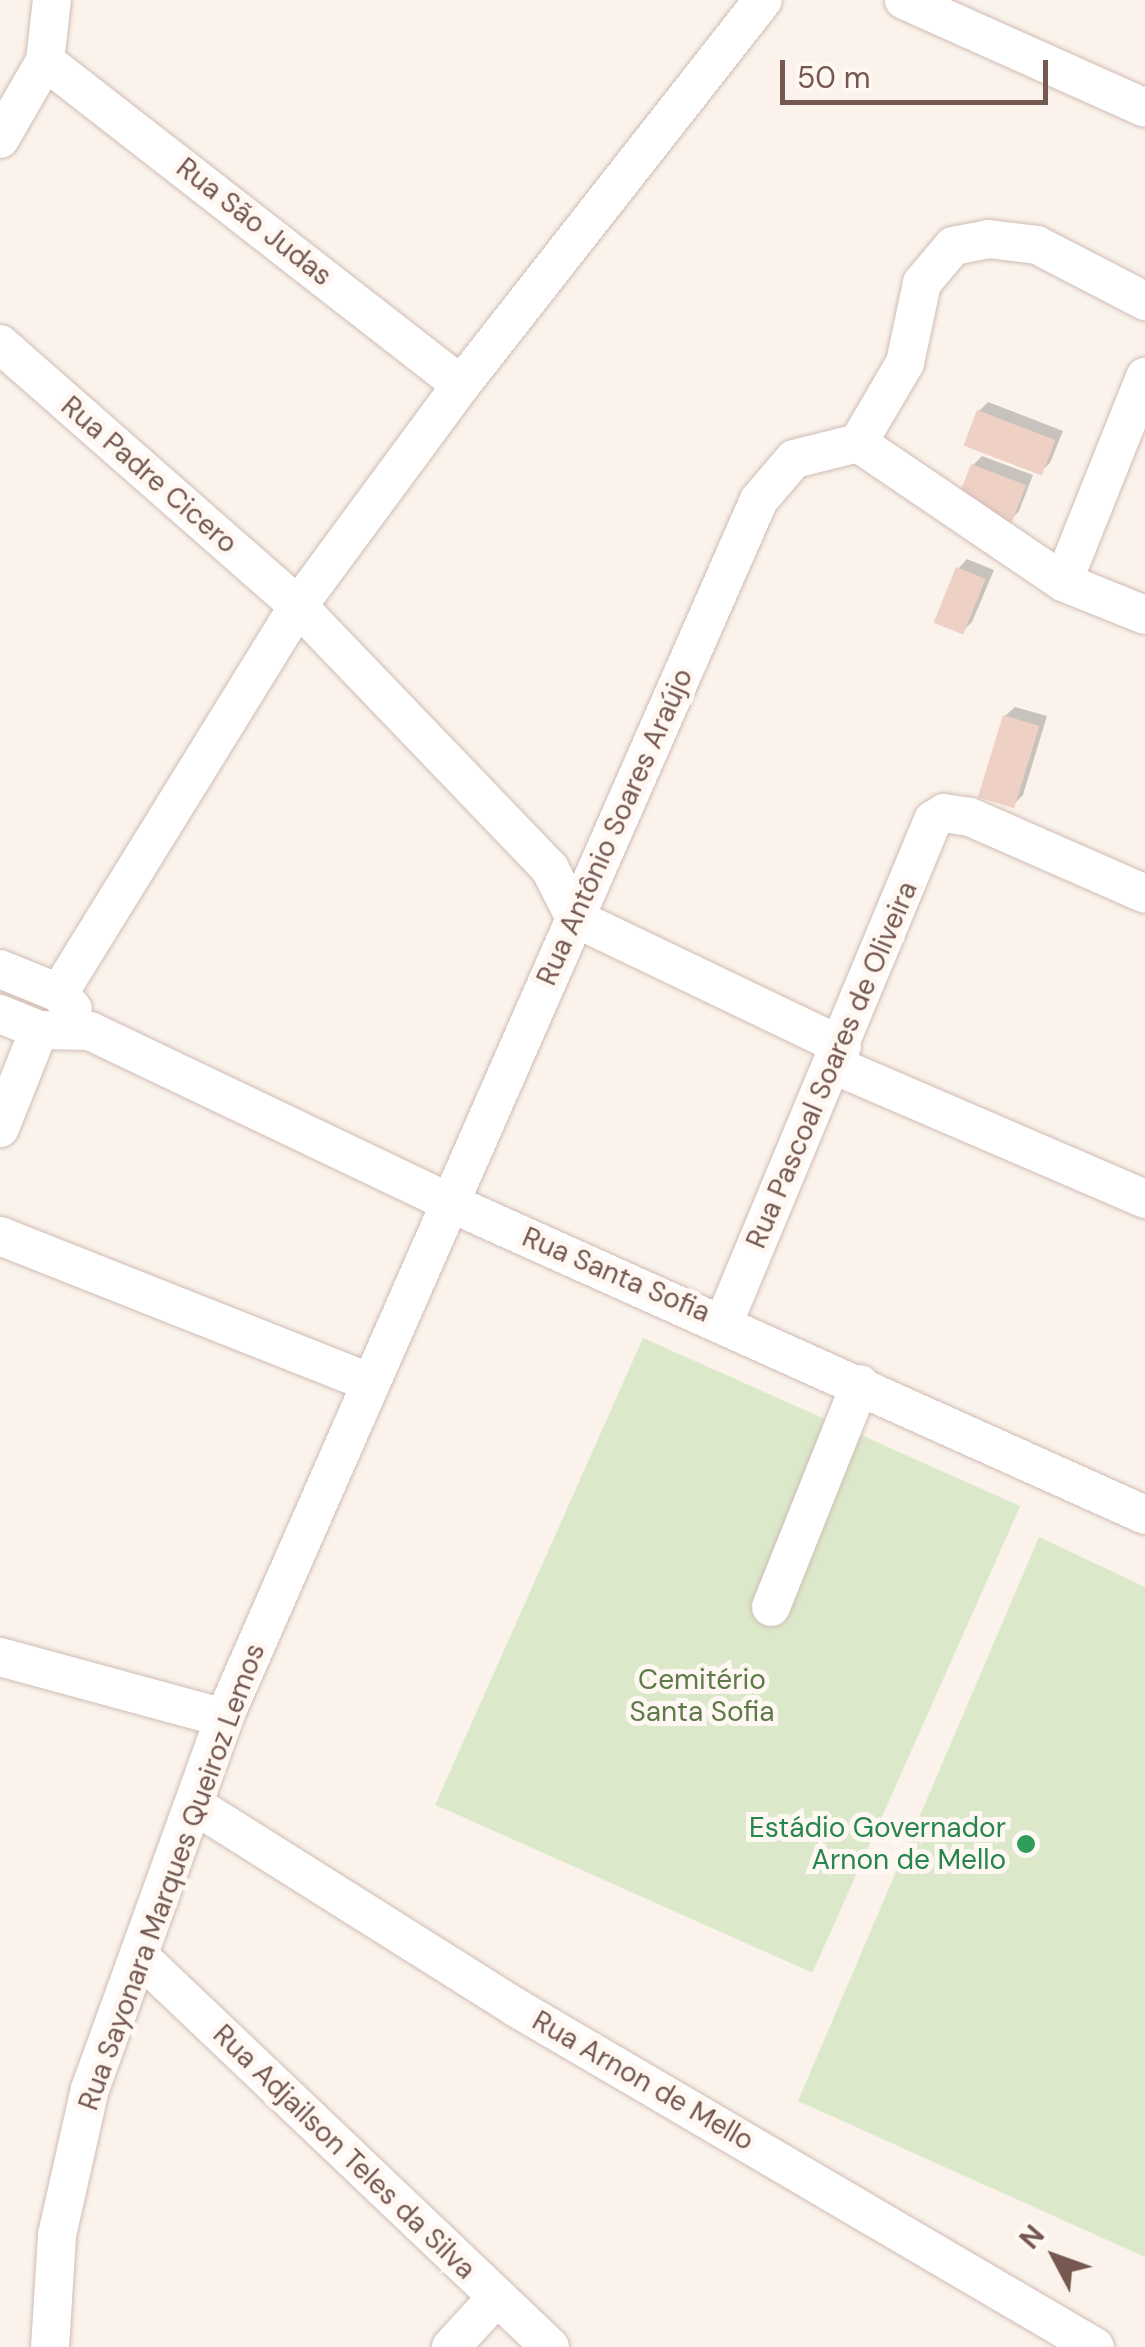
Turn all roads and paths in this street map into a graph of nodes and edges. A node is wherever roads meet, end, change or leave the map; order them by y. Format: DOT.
graph roads {
  1 [pos="52,0"];
  2 [pos="763,0"];
  3 [pos="904,0"];
  4 [pos="45,61"];
  5 [pos="1145,108"];
  6 [pos="0,140"];
  7 [pos="1145,301"];
  8 [pos="0,344"];
  9 [pos="1145,377"];
  10 [pos="461,385"];
  11 [pos="858,443"];
  12 [pos="1063,582"];
  13 [pos="298,606"];
  14 [pos="1145,615"];
  15 [pos="1145,894"];
  16 [pos="576,918"];
  17 [pos="0,968"];
  18 [pos="60,992"];
  19 [pos="0,1014"];
  20 [pos="39,1030"];
  21 [pos="90,1031"];
  22 [pos="838,1056"];
  23 [pos="0,1128"];
  24 [pos="1145,1200"];
  25 [pos="448,1202"];
  26 [pos="0,1236"];
  27 [pos="724,1322"];
  28 [pos="370,1383"];
  29 [pos="860,1384"];
  30 [pos="1145,1514"];
  31 [pos="771,1607"];
  32 [pos="0,1657"];
  33 [pos="224,1718"];
  34 [pos="196,1806"];
  35 [pos="138,1956"];
  36 [pos="497,2297"];
  37 [pos="50,2347"];
  38 [pos="451,2347"];
  39 [pos="550,2347"];
  40 [pos="1096,2347"];
  1 -- 4 [label="street"];
  2 -- 10 [label="street"];
  3 -- 5 [label="street"];
  4 -- 6 [label="street"];
  4 -- 10 [label="street, Rua São Judas"];
  7 -- 11 [label="street"];
  8 -- 13 [label="street, Rua Padre Cicero"];
  9 -- 12 [label="street"];
  10 -- 13 [label="street"];
  11 -- 12 [label="street"];
  11 -- 16 [label="street, Rua Antônio Soares Araújo"];
  12 -- 14 [label="street"];
  13 -- 16 [label="street, Rua Padre Cicero"];
  13 -- 18 [label="street"];
  15 -- 22 [label="street, Rua Pascoal Soares de Oliveira"];
  16 -- 22 [label="street"];
  16 -- 25 [label="street, Rua Antônio Soares Araújo"];
  17 -- 18 [label="street"];
  18 -- 21 [label="street, Rua Santa Sofia"];
  19 -- 20 [label="street, Rua Santa Sofia"];
  20 -- 21 [label="street, Rua Santa Sofia"];
  20 -- 23 [label="street"];
  21 -- 25 [label="street, Rua Santa Sofia"];
  22 -- 24 [label="street"];
  22 -- 27 [label="street, Rua Pascoal Soares de Oliveira"];
  25 -- 27 [label="street, Rua Santa Sofia"];
  25 -- 28 [label="street, Rua Sayonara Marques Queiroz Lemos"];
  26 -- 28 [label="street"];
  27 -- 29 [label="street, Rua Santa Sofia"];
  28 -- 33 [label="street, Rua Sayonara Marques Queiroz Lemos"];
  29 -- 30 [label="street, Rua Santa Sofia"];
  29 -- 31 [label="street"];
  32 -- 33 [label="street"];
  33 -- 34 [label="street, Rua Sayonara Marques Queiroz Lemos"];
  34 -- 35 [label="street, Rua Sayonara Marques Queiroz Lemos"];
  34 -- 40 [label="street, Rua Arnon de Mello"];
  35 -- 36 [label="street, Rua Adjailson Teles da Silva"];
  35 -- 37 [label="street, Rua Sayonara Marques Queiroz Lemos"];
  36 -- 38 [label="street"];
  36 -- 39 [label="street, Rua Adjailson Teles da Silva"];
}
